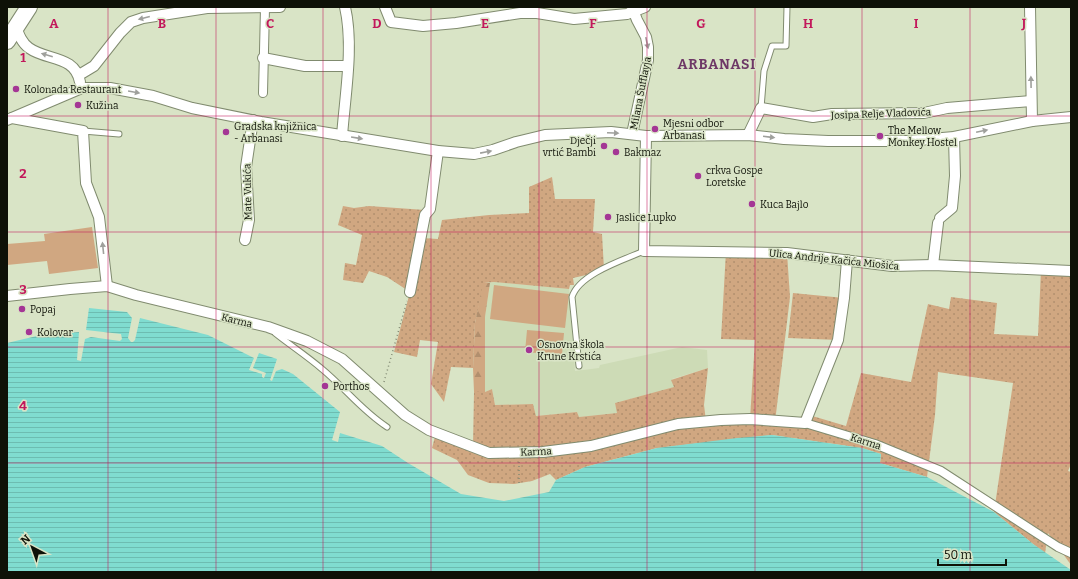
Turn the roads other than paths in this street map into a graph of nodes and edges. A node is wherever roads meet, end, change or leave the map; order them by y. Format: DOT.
graph roads {
  1 [pos="18,7"];
  2 [pos="29,7"];
  3 [pos="280,7"];
  4 [pos="345,7"];
  5 [pos="384,7"];
  6 [pos="644,7"];
  7 [pos="787,7"];
  8 [pos="1030,7"];
  9 [pos="265,8"];
  10 [pos="537,10"];
  11 [pos="633,10"];
  12 [pos="495,12"];
  13 [pos="12,25"];
  14 [pos="7,41"];
  15 [pos="263,58"];
  16 [pos="348,66"];
  17 [pos="79,75"];
  18 [pos="82,88"];
  19 [pos="262,93"];
  20 [pos="1031,101"];
  21 [pos="761,108"];
  22 [pos="1071,117"];
  23 [pos="9,119"];
  24 [pos="253,120"];
  25 [pos="1032,121"];
  26 [pos="83,131"];
  27 [pos="119,134"];
  28 [pos="632,134"];
  29 [pos="748,135"];
  30 [pos="342,136"];
  31 [pos="646,136"];
  32 [pos="954,137"];
  33 [pos="438,151"];
  34 [pos="245,240"];
  35 [pos="644,251"];
  36 [pos="847,260"];
  37 [pos="933,265"];
  38 [pos="1071,271"];
  39 [pos="107,286"];
  40 [pos="410,292"];
  41 [pos="7,296"];
  42 [pos="268,327"];
  43 [pos="579,366"];
  44 [pos="806,424"];
  45 [pos="387,427"];
  46 [pos="1071,553"];
  1 -- 13 [label="main road"];
  2 -- 13 [label="main road"];
  3 -- 9 [label="street"];
  4 -- 16 [label="street"];
  5 -- 12 [label="street"];
  6 -- 11 [label="street"];
  7 -- 21 [label="lane"];
  20 -- 8 [label="street, one-way"];
  9 -- 15 [label="street"];
  9 -- 17 [label="street, one-way"];
  10 -- 11 [label="street"];
  10 -- 12 [label="street"];
  11 -- 28 [label="street, Milana Šufflayja, one-way"];
  13 -- 14 [label="main road"];
  17 -- 13 [label="street, one-way"];
  15 -- 16 [label="street"];
  15 -- 19 [label="street"];
  16 -- 30 [label="street"];
  17 -- 18 [label="street"];
  18 -- 23 [label="street"];
  18 -- 24 [label="street, one-way"];
  20 -- 21 [label="street, Josipa Relje Vladovića"];
  20 -- 25 [label="street"];
  21 -- 29 [label="street"];
  22 -- 25 [label="street"];
  23 -- 26 [label="street"];
  24 -- 30 [label="street"];
  24 -- 34 [label="street, Mate Vukića"];
  32 -- 25 [label="street, one-way"];
  26 -- 27 [label="lane"];
  39 -- 26 [label="street, one-way"];
  28 -- 31 [label="street"];
  33 -- 28 [label="street, one-way"];
  29 -- 31 [label="street"];
  29 -- 32 [label="street, one-way"];
  30 -- 33 [label="street, one-way"];
  31 -- 35 [label="street"];
  32 -- 37 [label="street"];
  33 -- 40 [label="street"];
  35 -- 36 [label="street, Ulica Andrije Kačića Miošića"];
  35 -- 43 [label="lane"];
  36 -- 37 [label="street, Ulica Andrije Kačića Miošića"];
  36 -- 44 [label="street"];
  37 -- 38 [label="street, Ulica Andrije Kačića Miošića"];
  39 -- 41 [label="street, Karma"];
  39 -- 42 [label="street, Karma"];
  42 -- 44 [label="street, Karma"];
  42 -- 45 [label="lane"];
  44 -- 46 [label="street, Karma"];
}
